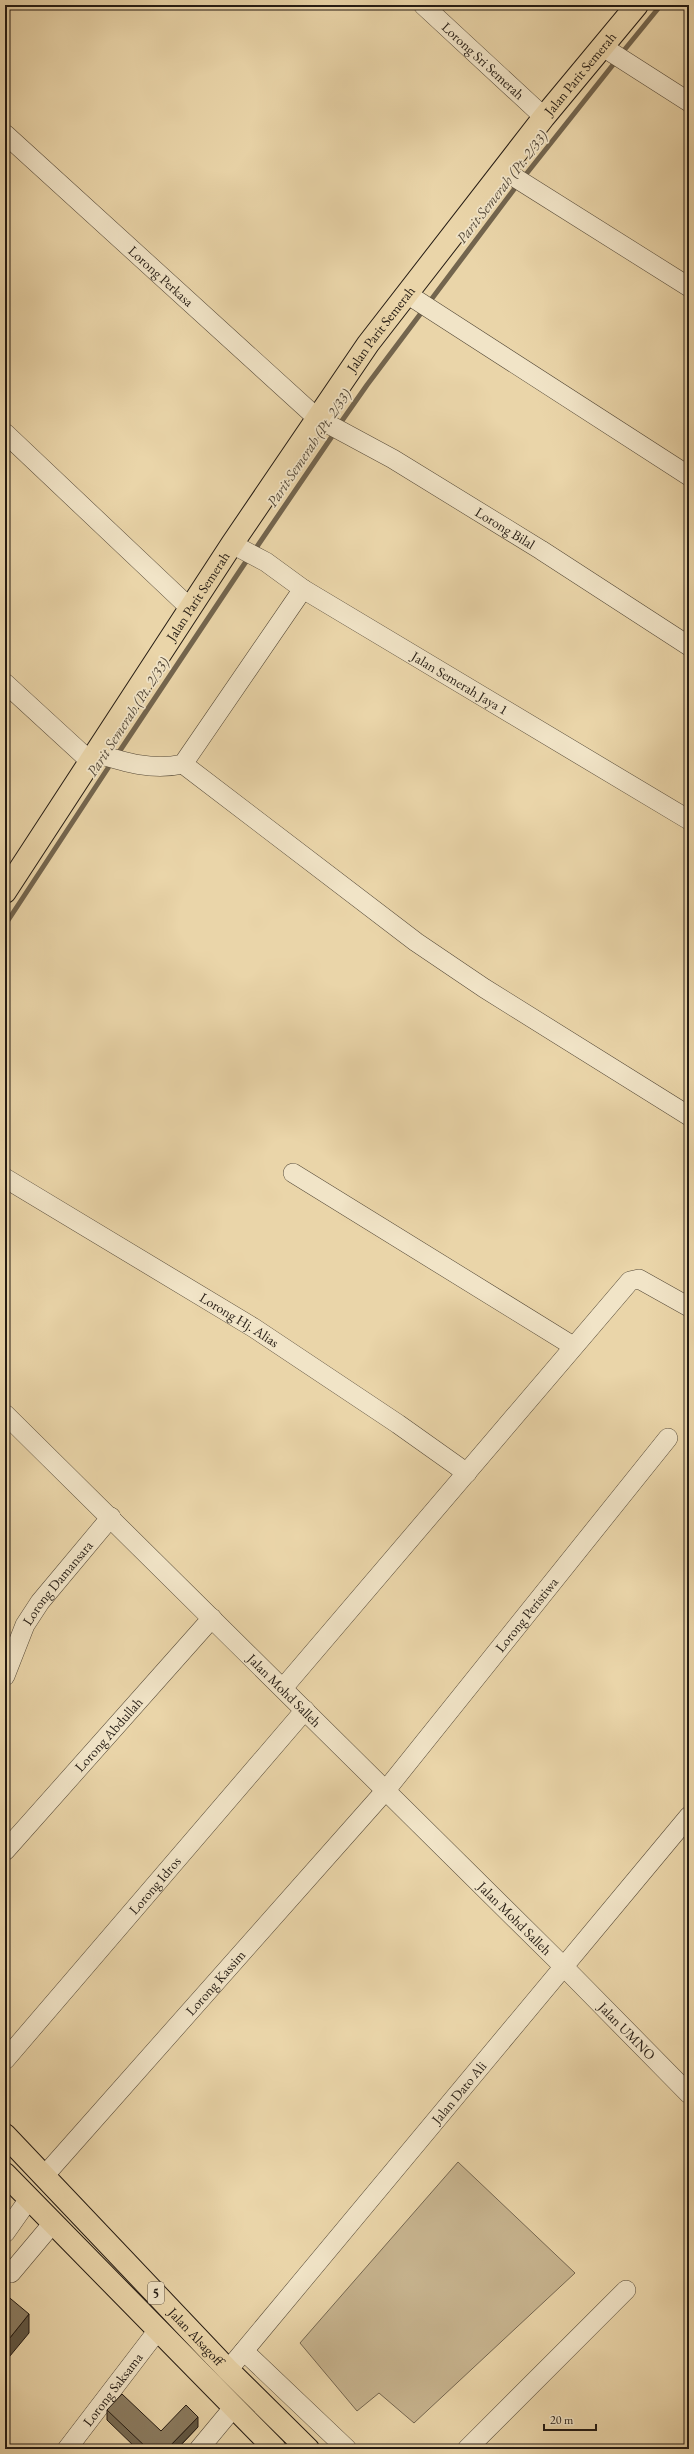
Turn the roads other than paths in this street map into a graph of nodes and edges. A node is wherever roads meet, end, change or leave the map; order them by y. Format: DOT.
graph roads {
  1 [pos="423,5"];
  2 [pos="637,5"];
  3 [pos="608,51"];
  4 [pos="689,102"];
  5 [pos="544,117"];
  6 [pos="5,134"];
  7 [pos="514,178"];
  8 [pos="689,287"];
  9 [pos="421,302"];
  10 [pos="320,420"];
  11 [pos="5,433"];
  12 [pos="689,476"];
  13 [pos="236,546"];
  14 [pos="303,589"];
  15 [pos="190,608"];
  16 [pos="689,646"];
  17 [pos="5,683"];
  18 [pos="92,757"];
  19 [pos="183,764"];
  20 [pos="689,820"];
  21 [pos="5,892"];
  22 [pos="689,1116"];
  23 [pos="293,1173"];
  24 [pos="5,1178"];
  25 [pos="689,1307"];
  26 [pos="573,1346"];
  27 [pos="5,1414"];
  28 [pos="668,1438"];
  29 [pos="467,1474"];
  30 [pos="111,1517"];
  31 [pos="212,1618"];
  32 [pos="5,1676"];
  33 [pos="283,1688"];
  34 [pos="305,1710"];
  35 [pos="386,1790"];
  36 [pos="689,1816"];
  37 [pos="5,1851"];
  38 [pos="564,1967"];
  39 [pos="5,2060"];
  40 [pos="689,2094"];
  41 [pos="5,2134"];
  42 [pos="5,2174"];
  43 [pos="45,2175"];
  44 [pos="29,2199"];
  45 [pos="53,2223"];
  46 [pos="5,2233"];
  47 [pos="5,2269"];
  48 [pos="626,2290"];
  49 [pos="158,2330"];
  50 [pos="244,2351"];
  51 [pos="228,2370"];
  52 [pos="233,2408"];
  53 [pos="284,2425"];
  54 [pos="271,2446"];
  55 [pos="67,2449"];
  56 [pos="199,2449"];
  57 [pos="308,2449"];
  58 [pos="347,2449"];
  59 [pos="467,2449"];
  1 -- 5 [label="street, Lorong Sri Semerah"];
  2 -- 3 [label="main road, Jalan Parit Semerah"];
  3 -- 4 [label="street"];
  3 -- 5 [label="main road, Jalan Parit Semerah"];
  5 -- 7 [label="main road, Jalan Parit Semerah"];
  6 -- 10 [label="street, Lorong Perkasa"];
  7 -- 8 [label="street"];
  7 -- 9 [label="main road, Jalan Parit Semerah"];
  9 -- 10 [label="main road, Jalan Parit Semerah"];
  9 -- 12 [label="street"];
  10 -- 13 [label="main road, Jalan Parit Semerah"];
  10 -- 16 [label="street, Lorong Bilal"];
  11 -- 15 [label="street"];
  13 -- 14 [label="street, Jalan Semerah Jaya 1"];
  13 -- 15 [label="main road, Jalan Parit Semerah"];
  14 -- 19 [label="street"];
  14 -- 20 [label="street, Jalan Semerah Jaya 1"];
  15 -- 18 [label="main road, Jalan Parit Semerah"];
  17 -- 18 [label="street"];
  18 -- 19 [label="street"];
  18 -- 21 [label="main road, Jalan Parit Semerah"];
  19 -- 22 [label="street"];
  23 -- 26 [label="street"];
  24 -- 29 [label="street, Lorong Hj. Alias"];
  25 -- 26 [label="street"];
  26 -- 29 [label="street"];
  27 -- 30 [label="street, Jalan Mohd Salleh"];
  28 -- 35 [label="street, Lorong Peristiwa"];
  29 -- 33 [label="street"];
  30 -- 31 [label="street, Jalan Mohd Salleh"];
  30 -- 32 [label="street, Lorong Damansara"];
  31 -- 33 [label="street, Jalan Mohd Salleh"];
  31 -- 37 [label="street, Lorong Abdullah"];
  33 -- 34 [label="street, Jalan Mohd Salleh"];
  34 -- 35 [label="street, Jalan Mohd Salleh"];
  34 -- 39 [label="street, Lorong Idros"];
  35 -- 38 [label="street, Jalan Mohd Salleh"];
  35 -- 43 [label="street, Lorong Kassim"];
  36 -- 38 [label="street, Jalan Dato Ali"];
  38 -- 40 [label="street, Jalan UMNO"];
  38 -- 50 [label="street, Jalan Dato Ali"];
  41 -- 43 [label="main road, Jalan Alsagoff / 5"];
  42 -- 44 [label="main road, Jalan Alsagoff / 5"];
  43 -- 51 [label="main road, Jalan Alsagoff / 5"];
  44 -- 45 [label="main road, Jalan Alsagoff / 5"];
  44 -- 46 [label="street"];
  45 -- 47 [label="street"];
  45 -- 49 [label="main road, Jalan Alsagoff / 5"];
  48 -- 59 [label="street"];
  49 -- 52 [label="main road, Jalan Alsagoff / 5"];
  49 -- 55 [label="street, Lorong Saksama"];
  50 -- 51 [label="street, Jalan Dato Ali"];
  50 -- 58 [label="street"];
  51 -- 53 [label="main road, Jalan Alsagoff / 5"];
  52 -- 54 [label="main road, Jalan Alsagoff / 5"];
  52 -- 56 [label="street"];
  53 -- 54 [label="main road"];
  53 -- 57 [label="main road, Jalan Alsagoff / 5"];
}
